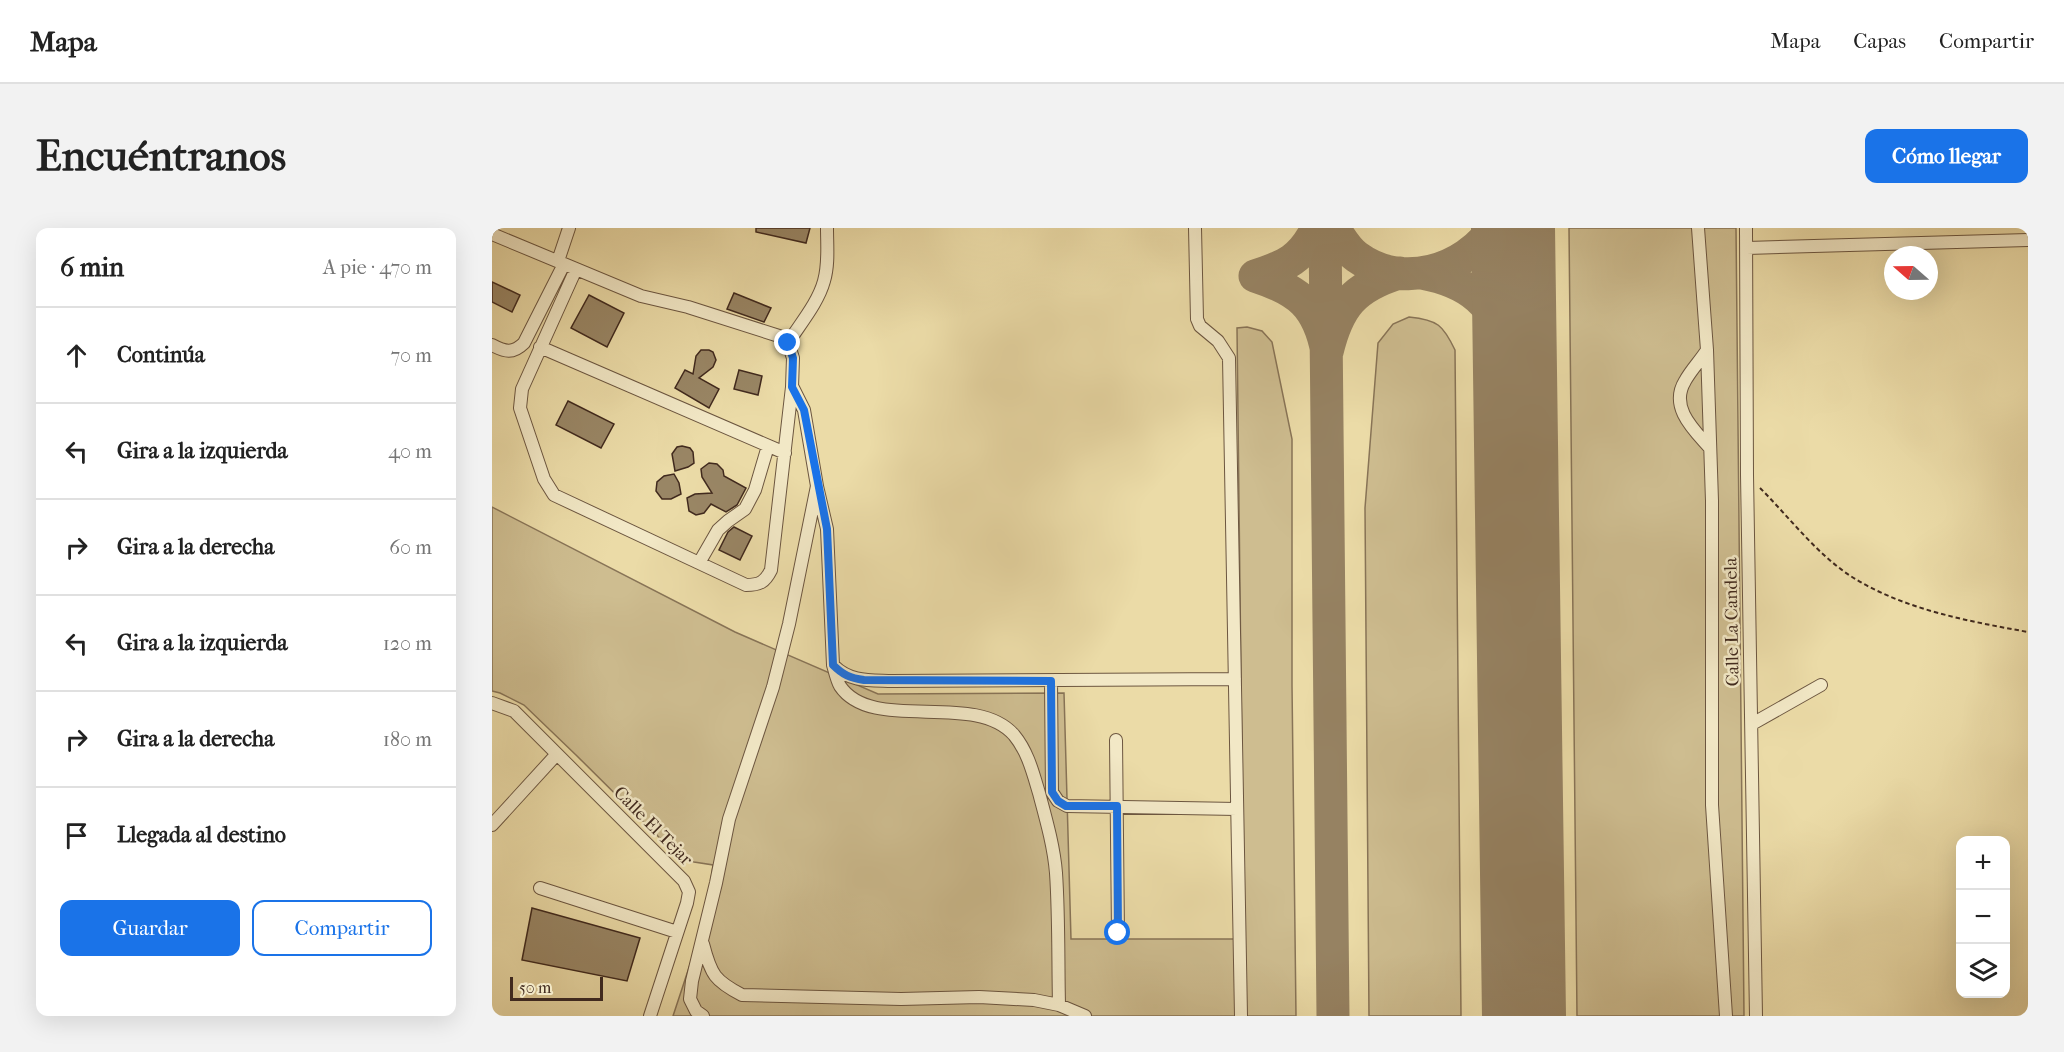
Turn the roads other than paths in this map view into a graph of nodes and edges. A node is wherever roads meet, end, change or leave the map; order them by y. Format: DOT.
graph roads {
  1 [pos="569,228"];
  2 [pos="827,228"];
  3 [pos="1195,228"];
  4 [pos="1698,228"];
  5 [pos="1746,228"];
  6 [pos="492,234"];
  7 [pos="2028,240"];
  8 [pos="1747,248"];
  9 [pos="566,264"];
  10 [pos="788,343"];
  11 [pos="492,345"];
  12 [pos="540,347"];
  13 [pos="1707,350"];
  14 [pos="792,387"];
  15 [pos="768,446"];
  16 [pos="1709,447"];
  17 [pos="785,453"];
  18 [pos="817,486"];
  19 [pos="699,563"];
  20 [pos="833,665"];
  21 [pos="1235,679"];
  22 [pos="1051,681"];
  23 [pos="1821,685"];
  24 [pos="492,703"];
  25 [pos="1752,724"];
  26 [pos="1116,740"];
  27 [pos="556,755"];
  28 [pos="1117,806"];
  29 [pos="1237,809"];
  30 [pos="492,825"];
  31 [pos="540,888"];
  32 [pos="677,932"];
  33 [pos="1118,933"];
  34 [pos="702,940"];
  35 [pos="1059,1005"];
  36 [pos="650,1016"];
  37 [pos="703,1016"];
  38 [pos="1085,1016"];
  39 [pos="1241,1016"];
  40 [pos="1726,1016"];
  41 [pos="1756,1016"];
  1 -- 9 [label="street"];
  2 -- 10 [label="street"];
  3 -- 21 [label="street"];
  4 -- 13 [label="street"];
  5 -- 8 [label="street, Calle La Candela"];
  6 -- 9 [label="street"];
  7 -- 8 [label="street"];
  8 -- 25 [label="street, Calle La Candela"];
  9 -- 10 [label="street"];
  9 -- 11 [label="street"];
  9 -- 12 [label="street"];
  10 -- 14 [label="street"];
  12 -- 15 [label="street"];
  12 -- 19 [label="street"];
  13 -- 16 [label="street"];
  13 -- 16 [label="street"];
  14 -- 17 [label="street"];
  14 -- 18 [label="street"];
  15 -- 17 [label="street"];
  15 -- 19 [label="street"];
  16 -- 40 [label="street"];
  17 -- 19 [label="street"];
  18 -- 20 [label="street"];
  18 -- 34 [label="street"];
  20 -- 22 [label="street"];
  20 -- 35 [label="street"];
  21 -- 22 [label="street"];
  21 -- 29 [label="street"];
  22 -- 28 [label="street"];
  23 -- 25 [label="street"];
  24 -- 27 [label="street, Calle El Tejar"];
  25 -- 41 [label="street, Calle La Candela"];
  26 -- 28 [label="street"];
  27 -- 30 [label="street"];
  27 -- 32 [label="street, Calle El Tejar"];
  28 -- 29 [label="street"];
  28 -- 33 [label="street"];
  29 -- 39 [label="street"];
  31 -- 32 [label="street"];
  32 -- 36 [label="street, Calle El Tejar"];
  34 -- 35 [label="street"];
  34 -- 37 [label="street"];
  35 -- 38 [label="street"];
}
